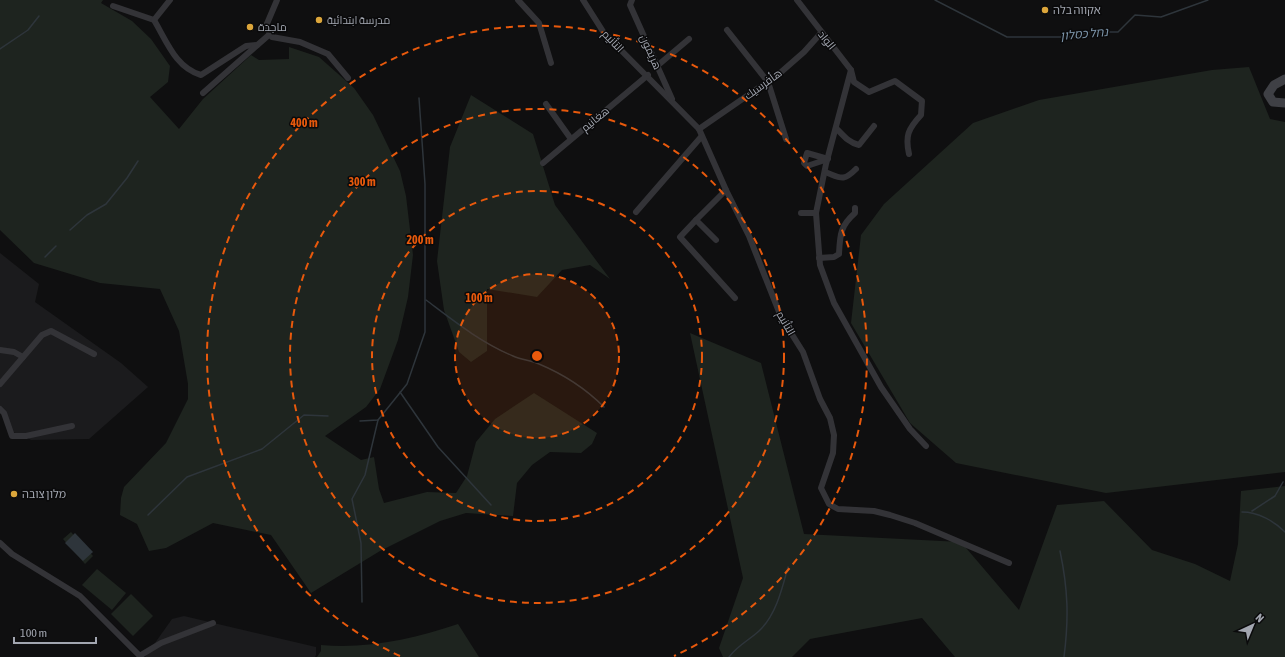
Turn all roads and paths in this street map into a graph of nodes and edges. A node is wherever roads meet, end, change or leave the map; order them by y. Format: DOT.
graph roads {
  1 [pos="170,0"];
  2 [pos="277,0"];
  3 [pos="518,0"];
  4 [pos="583,0"];
  5 [pos="632,0"];
  6 [pos="797,0"];
  7 [pos="113,6"];
  8 [pos="154,20"];
  9 [pos="727,30"];
  10 [pos="821,33"];
  11 [pos="270,34"];
  12 [pos="689,39"];
  13 [pos="257,45"];
  14 [pos="551,63"];
  15 [pos="657,66"];
  16 [pos="851,70"];
  17 [pos="648,76"];
  18 [pos="348,78"];
  19 [pos="1285,79"];
  20 [pos="768,82"];
  21 [pos="203,92"];
  22 [pos="1285,103"];
  23 [pos="546,104"];
  24 [pos="674,104"];
  25 [pos="874,126"];
  26 [pos="836,128"];
  27 [pos="699,129"];
  28 [pos="701,137"];
  29 [pos="570,139"];
  30 [pos="786,139"];
  31 [pos="909,154"];
  32 [pos="543,163"];
  33 [pos="856,169"];
  34 [pos="825,172"];
  35 [pos="726,190"];
  36 [pos="855,208"];
  37 [pos="636,212"];
  38 [pos="801,213"];
  39 [pos="816,213"];
  40 [pos="696,220"];
  41 [pos="716,240"];
  42 [pos="820,258"];
  43 [pos="735,298"];
  44 [pos="0,350"];
  45 [pos="94,354"];
  46 [pos="23,357"];
  47 [pos="0,384"];
  48 [pos="0,409"];
  49 [pos="72,426"];
  50 [pos="926,446"];
  51 [pos="0,543"];
  52 [pos="1009,563"];
  53 [pos="214,623"];
  54 [pos="141,656"];
  1 -- 8 [label="street"];
  2 -- 11 [label="street"];
  3 -- 14 [label="street"];
  4 -- 17 [label="street, التأنيم"];
  5 -- 15 [label="street, هريمون"];
  6 -- 10 [label="street, الواد"];
  7 -- 8 [label="street"];
  8 -- 13 [label="street"];
  9 -- 20 [label="street"];
  10 -- 16 [label="street, الواد"];
  10 -- 20 [label="street, هأفرسيك"];
  11 -- 13 [label="street"];
  11 -- 18 [label="street"];
  12 -- 15 [label="street"];
  13 -- 21 [label="street"];
  15 -- 24 [label="street, هريمون"];
  16 -- 26 [label="street"];
  16 -- 31 [label="street, الواد"];
  17 -- 24 [label="street, التأنيم"];
  17 -- 29 [label="street, هغانيم"];
  19 -- 22 [label="main road"];
  20 -- 27 [label="street, هأفرسيك"];
  20 -- 30 [label="street"];
  23 -- 29 [label="street"];
  24 -- 27 [label="street, التأنيم"];
  25 -- 26 [label="street"];
  26 -- 34 [label="street"];
  27 -- 28 [label="street, التأنيم"];
  28 -- 35 [label="street, التأنيم"];
  28 -- 37 [label="street"];
  29 -- 32 [label="street, هغانيم"];
  33 -- 34 [label="street"];
  34 -- 39 [label="street"];
  35 -- 40 [label="street"];
  35 -- 52 [label="street, التأنيم"];
  36 -- 42 [label="street"];
  38 -- 39 [label="street"];
  39 -- 42 [label="street"];
  40 -- 41 [label="street"];
  40 -- 43 [label="street"];
  42 -- 50 [label="street"];
  44 -- 46 [label="street"];
  45 -- 46 [label="street"];
  46 -- 47 [label="street"];
  48 -- 49 [label="street"];
  51 -- 54 [label="street"];
  53 -- 54 [label="street"];
}
